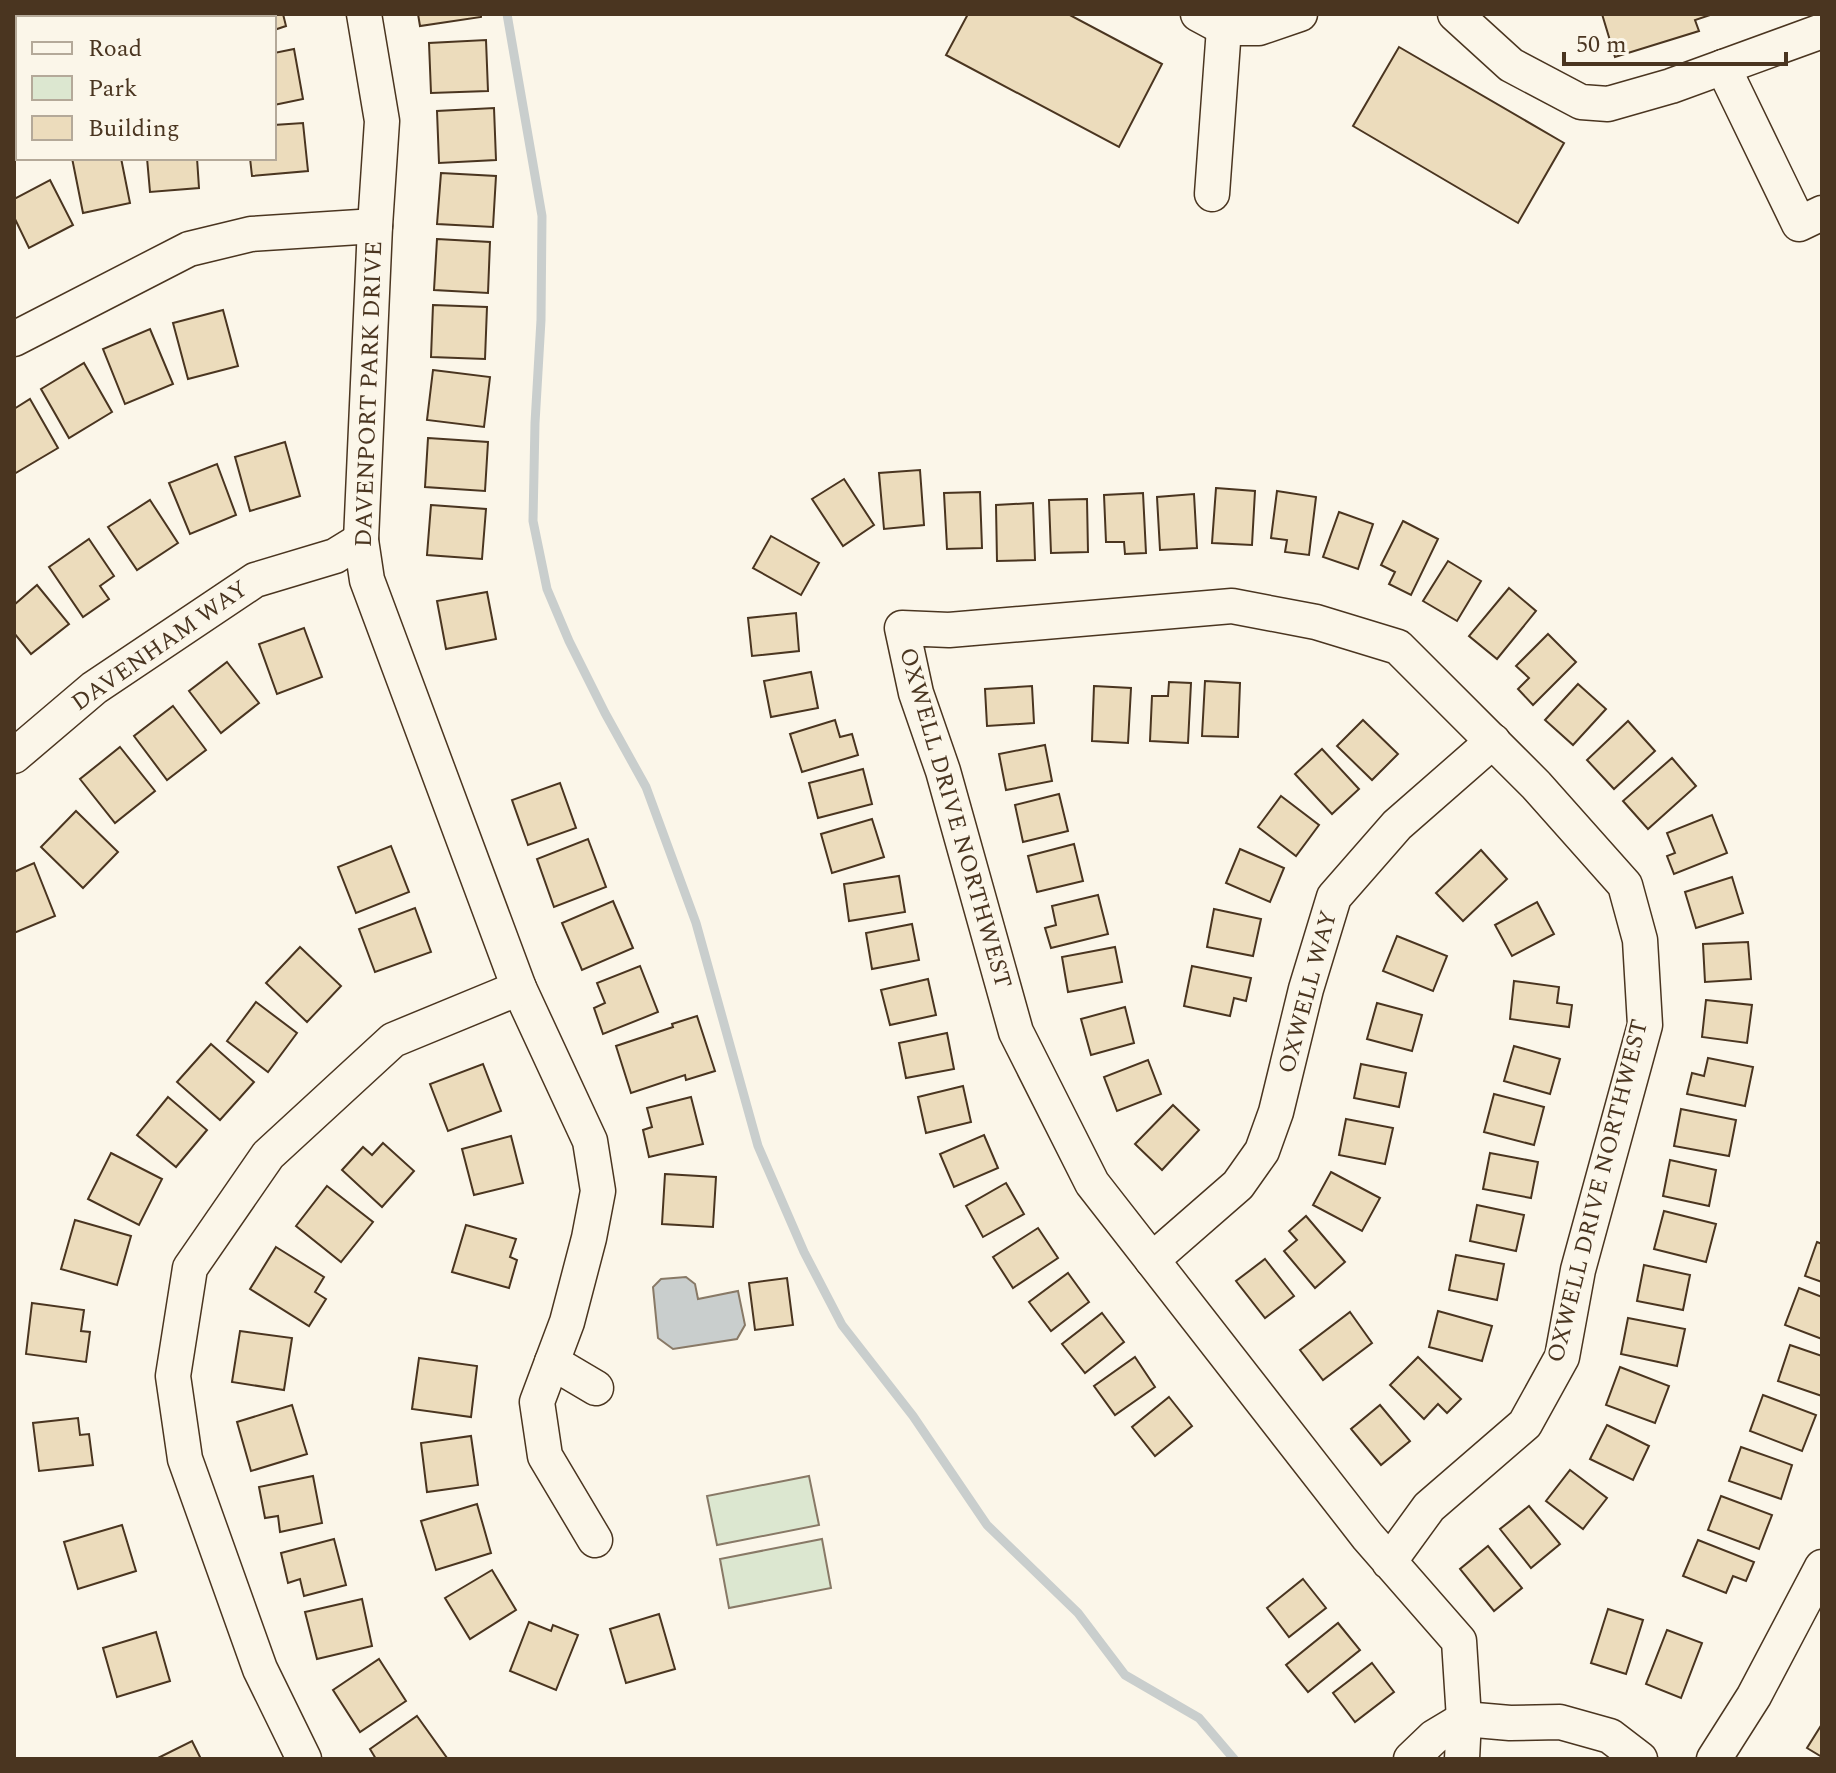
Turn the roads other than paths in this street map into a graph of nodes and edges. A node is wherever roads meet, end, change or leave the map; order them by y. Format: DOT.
graph roads {
  1 [pos="364,14"];
  2 [pos="1300,14"];
  3 [pos="1455,14"];
  4 [pos="1211,21"];
  5 [pos="1822,31"];
  6 [pos="1723,67"];
  7 [pos="1212,194"];
  8 [pos="1822,213"];
  9 [pos="375,226"];
  10 [pos="14,339"];
  11 [pos="361,540"];
  12 [pos="1493,741"];
  13 [pos="14,756"];
  14 [pos="519,988"];
  15 [pos="1152,1260"];
  16 [pos="552,1362"];
  17 [pos="596,1388"];
  18 [pos="595,1540"];
  19 [pos="1389,1562"];
  20 [pos="1822,1567"];
  21 [pos="1464,1719"];
  22 [pos="304,1759"];
  23 [pos="1411,1759"];
  24 [pos="1462,1759"];
  25 [pos="1640,1759"];
  26 [pos="1714,1759"];
  1 -- 9 [label="street, DAVENPORT PARK DRIVE"];
  2 -- 4 [label="street"];
  3 -- 6 [label="street"];
  4 -- 7 [label="street"];
  5 -- 6 [label="street"];
  6 -- 8 [label="street"];
  9 -- 10 [label="street"];
  9 -- 11 [label="street, DAVENPORT PARK DRIVE"];
  11 -- 13 [label="street, DAVENHAM WAY"];
  11 -- 14 [label="street, DAVENPORT PARK DRIVE"];
  12 -- 15 [label="street, OXWELL WAY"];
  12 -- 15 [label="street, OXWELL DRIVE NORTHWEST"];
  12 -- 19 [label="street, OXWELL DRIVE NORTHWEST"];
  14 -- 16 [label="street, DAVENPORT PARK DRIVE"];
  14 -- 22 [label="street"];
  15 -- 19 [label="street, OXWELL DRIVE NORTHWEST"];
  16 -- 17 [label="street"];
  16 -- 18 [label="street, DAVENPORT PARK DRIVE"];
  19 -- 21 [label="street, OXWELL DRIVE NORTHWEST"];
  20 -- 26 [label="street"];
  21 -- 23 [label="street"];
  21 -- 24 [label="street, OXWELL DRIVE NORTHWEST"];
  21 -- 25 [label="street"];
}
